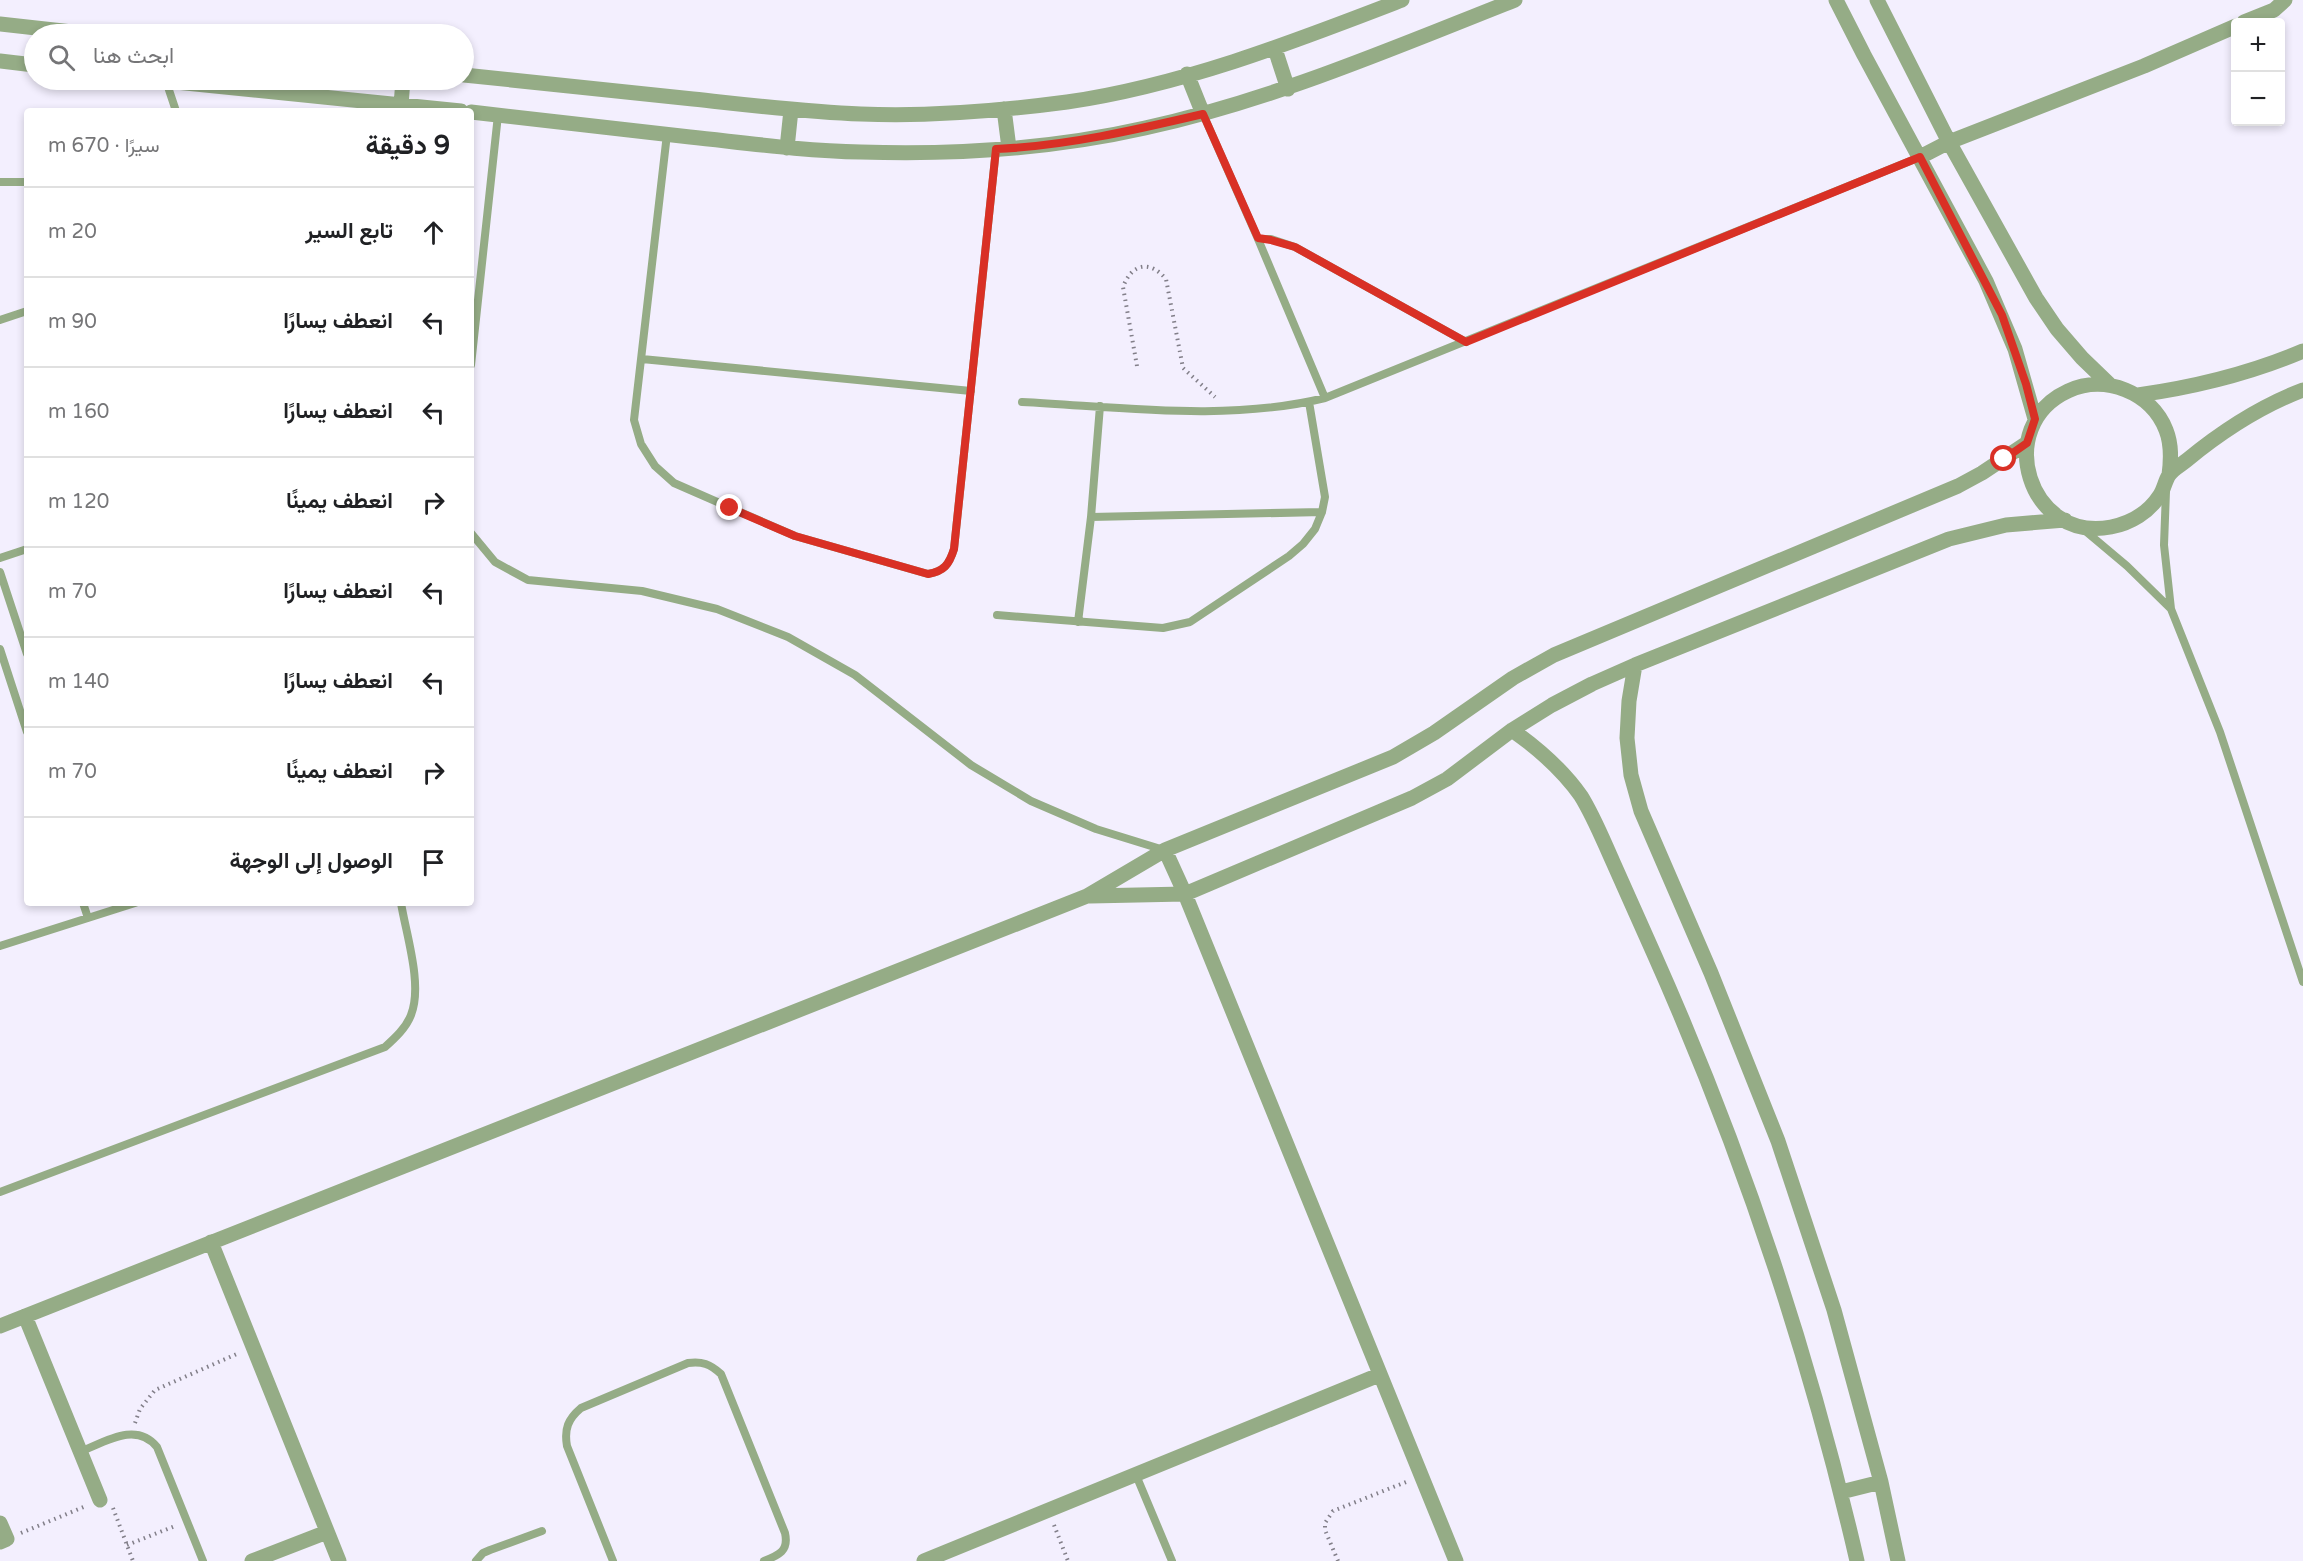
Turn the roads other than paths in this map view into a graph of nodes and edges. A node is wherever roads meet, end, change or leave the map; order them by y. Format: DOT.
graph roads {
  1 [pos="1402,0"];
  2 [pos="1515,0"];
  3 [pos="1836,0"];
  4 [pos="1877,0"];
  5 [pos="2285,0"];
  6 [pos="2254,18"];
  7 [pos="0,24"];
  8 [pos="24,27"];
  9 [pos="2231,28"];
  10 [pos="1275,49"];
  11 [pos="0,61"];
  12 [pos="24,64"];
  13 [pos="1187,74"];
  14 [pos="474,76"];
  15 [pos="1288,89"];
  16 [pos="167,90"];
  17 [pos="258,90"];
  18 [pos="403,90"];
  19 [pos="401,105"];
  20 [pos="175,108"];
  21 [pos="431,108"];
  22 [pos="1004,110"];
  23 [pos="791,111"];
  24 [pos="474,112"];
  25 [pos="1203,114"];
  26 [pos="498,115"];
  27 [pos="667,134"];
  28 [pos="1948,142"];
  29 [pos="788,148"];
  30 [pos="1003,149"];
  31 [pos="1920,157"];
  32 [pos="0,182"];
  33 [pos="24,182"];
  34 [pos="1258,238"];
  35 [pos="24,312"];
  36 [pos="0,320"];
  37 [pos="474,337"];
  38 [pos="1466,342"];
  39 [pos="2303,351"];
  40 [pos="642,359"];
  41 [pos="2109,384"];
  42 [pos="2303,390"];
  43 [pos="971,391"];
  44 [pos="2138,395"];
  45 [pos="1325,398"];
  46 [pos="1022,402"];
  47 [pos="1310,402"];
  48 [pos="1100,406"];
  49 [pos="2035,419"];
  50 [pos="2027,443"];
  51 [pos="2168,478"];
  52 [pos="1322,512"];
  53 [pos="1091,517"];
  54 [pos="2072,523"];
  55 [pos="474,537"];
  56 [pos="24,550"];
  57 [pos="0,558"];
  58 [pos="0,572"];
  59 [pos="2171,609"];
  60 [pos="997,615"];
  61 [pos="1078,622"];
  62 [pos="24,645"];
  63 [pos="0,649"];
  64 [pos="1635,665"];
  65 [pos="24,723"];
  66 [pos="1512,730"];
  67 [pos="1165,850"];
  68 [pos="1185,894"];
  69 [pos="1087,896"];
  70 [pos="84,906"];
  71 [pos="113,906"];
  72 [pos="401,906"];
  73 [pos="88,918"];
  74 [pos="0,946"];
  75 [pos="2303,982"];
  76 [pos="0,1192"];
  77 [pos="211,1242"];
  78 [pos="25,1316"];
  79 [pos="0,1326"];
  80 [pos="1379,1375"];
  81 [pos="80,1452"];
  82 [pos="1136,1474"];
  83 [pos="1881,1482"];
  84 [pos="1841,1492"];
  85 [pos="100,1500"];
  86 [pos="0,1523"];
  87 [pos="542,1531"];
  88 [pos="327,1532"];
  89 [pos="3,1540"];
  90 [pos="203,1561"];
  91 [pos="252,1561"];
  92 [pos="339,1561"];
  93 [pos="476,1561"];
  94 [pos="613,1561"];
  95 [pos="764,1561"];
  96 [pos="924,1561"];
  97 [pos="1172,1561"];
  98 [pos="1456,1561"];
  99 [pos="1857,1561"];
  100 [pos="1898,1561"];
  1 -- 10 [label="street"];
  2 -- 15 [label="street"];
  3 -- 31 [label="street"];
  4 -- 28 [label="street"];
  5 -- 6 [label="street"];
  7 -- 8 [label="street"];
  9 -- 28 [label="street"];
  10 -- 13 [label="street"];
  10 -- 15 [label="street"];
  11 -- 12 [label="street"];
  13 -- 22 [label="street"];
  13 -- 25 [label="street"];
  14 -- 23 [label="street"];
  15 -- 25 [label="street"];
  16 -- 20 [label="lane"];
  17 -- 19 [label="street"];
  18 -- 19 [label="street"];
  19 -- 21 [label="street"];
  22 -- 23 [label="street"];
  22 -- 30 [label="street"];
  23 -- 29 [label="street"];
  24 -- 26 [label="street"];
  25 -- 30 [label="street"];
  25 -- 34 [label="lane"];
  26 -- 27 [label="street"];
  26 -- 37 [label="lane"];
  27 -- 29 [label="street"];
  27 -- 40 [label="lane"];
  28 -- 31 [label="street"];
  28 -- 41 [label="street"];
  29 -- 30 [label="street"];
  30 -- 43 [label="lane"];
  31 -- 38 [label="lane"];
  31 -- 49 [label="street"];
  32 -- 33 [label="lane"];
  34 -- 38 [label="lane"];
  34 -- 45 [label="lane"];
  35 -- 36 [label="lane"];
  38 -- 45 [label="lane"];
  39 -- 44 [label="street"];
  40 -- 43 [label="lane"];
  40 -- 43 [label="lane"];
  41 -- 44 [label="street"];
  41 -- 49 [label="street"];
  42 -- 51 [label="street"];
  44 -- 51 [label="street"];
  45 -- 47 [label="lane"];
  46 -- 48 [label="lane"];
  47 -- 48 [label="lane"];
  47 -- 52 [label="lane"];
  48 -- 53 [label="lane"];
  49 -- 50 [label="street"];
  50 -- 54 [label="street"];
  50 -- 67 [label="street"];
  51 -- 54 [label="street"];
  51 -- 59 [label="lane"];
  52 -- 53 [label="lane"];
  52 -- 61 [label="lane"];
  53 -- 61 [label="lane"];
  54 -- 59 [label="lane"];
  54 -- 64 [label="street"];
  55 -- 67 [label="lane"];
  56 -- 57 [label="lane"];
  58 -- 62 [label="lane"];
  59 -- 75 [label="lane"];
  60 -- 61 [label="lane"];
  63 -- 65 [label="lane"];
  64 -- 66 [label="street"];
  64 -- 83 [label="street"];
  66 -- 68 [label="street"];
  66 -- 84 [label="street"];
  67 -- 68 [label="street"];
  67 -- 69 [label="street"];
  68 -- 69 [label="street"];
  68 -- 80 [label="street"];
  69 -- 77 [label="street"];
  70 -- 73 [label="lane"];
  71 -- 73 [label="lane"];
  72 -- 76 [label="lane"];
  73 -- 74 [label="lane"];
  77 -- 78 [label="street"];
  77 -- 88 [label="street"];
  78 -- 79 [label="street"];
  78 -- 81 [label="street"];
  80 -- 82 [label="street"];
  80 -- 98 [label="street"];
  81 -- 85 [label="street"];
  81 -- 90 [label="lane"];
  82 -- 96 [label="street"];
  82 -- 97 [label="lane"];
  83 -- 84 [label="street"];
  83 -- 100 [label="street"];
  84 -- 99 [label="street"];
  86 -- 89 [label="street"];
  87 -- 93 [label="lane"];
  88 -- 91 [label="street"];
  88 -- 92 [label="street"];
  94 -- 95 [label="lane"];
}
